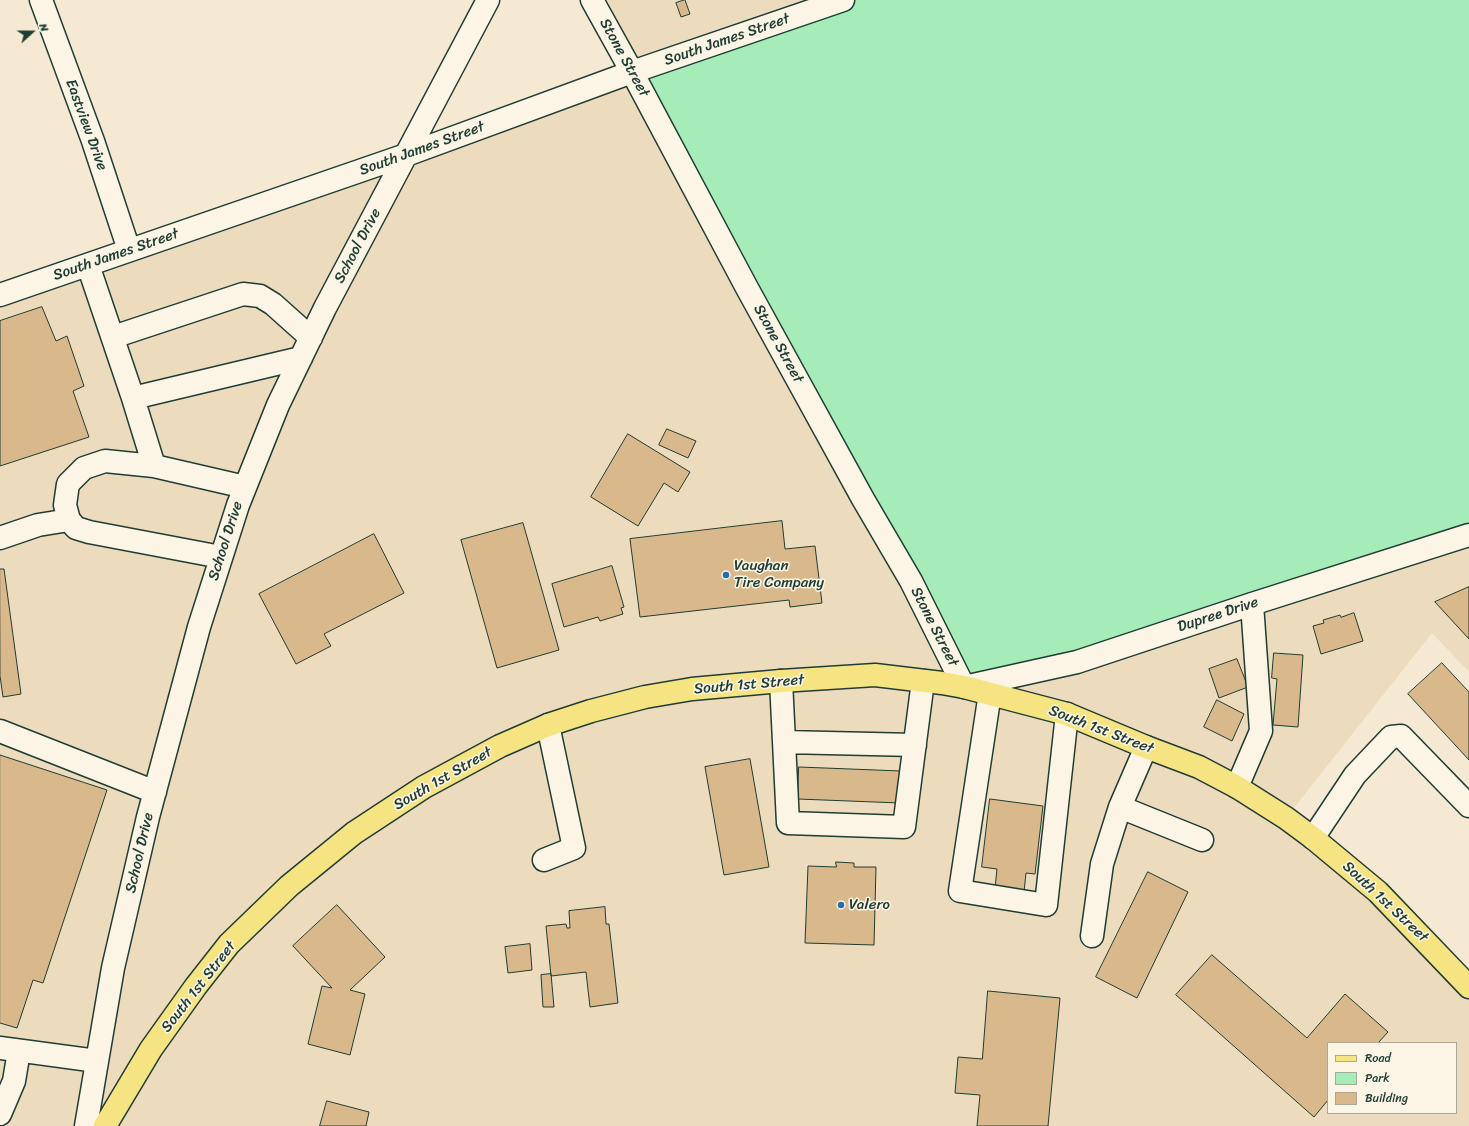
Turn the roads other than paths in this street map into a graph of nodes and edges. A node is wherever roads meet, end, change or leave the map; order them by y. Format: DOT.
graph roads {
  1 [pos="41,0"];
  2 [pos="488,0"];
  3 [pos="592,0"];
  4 [pos="843,0"];
  5 [pos="820,4"];
  6 [pos="632,72"];
  7 [pos="406,155"];
  8 [pos="129,250"];
  9 [pos="88,264"];
  10 [pos="0,295"];
  11 [pos="113,337"];
  12 [pos="311,338"];
  13 [pos="301,358"];
  14 [pos="133,398"];
  15 [pos="154,466"];
  16 [pos="245,487"];
  17 [pos="69,520"];
  18 [pos="1469,535"];
  19 [pos="0,538"];
  20 [pos="221,557"];
  21 [pos="1252,604"];
  22 [pos="923,680"];
  23 [pos="781,681"];
  24 [pos="964,687"];
  25 [pos="990,693"];
  26 [pos="1067,714"];
  27 [pos="548,725"];
  28 [pos="0,729"];
  29 [pos="784,742"];
  30 [pos="914,745"];
  31 [pos="1146,747"];
  32 [pos="1237,787"];
  33 [pos="155,792"];
  34 [pos="1469,806"];
  35 [pos="1120,807"];
  36 [pos="1313,838"];
  37 [pos="1202,840"];
  38 [pos="544,860"];
  39 [pos="1092,936"];
  40 [pos="1469,987"];
  41 [pos="10,1049"];
  42 [pos="97,1062"];
  43 [pos="0,1114"];
  44 [pos="86,1126"];
  45 [pos="105,1126"];
  1 -- 8 [label="street, Eastview Drive"];
  2 -- 7 [label="street, School Drive"];
  3 -- 6 [label="street, Stone Street"];
  4 -- 5 [label="street, South James Street"];
  5 -- 6 [label="street, South James Street"];
  6 -- 7 [label="street, South James Street"];
  6 -- 24 [label="street, Stone Street"];
  7 -- 8 [label="street, South James Street"];
  7 -- 12 [label="street, School Drive"];
  8 -- 9 [label="street, South James Street"];
  9 -- 10 [label="street, South James Street"];
  9 -- 11 [label="street"];
  11 -- 12 [label="street"];
  11 -- 14 [label="street"];
  12 -- 13 [label="street, School Drive"];
  13 -- 14 [label="street"];
  13 -- 16 [label="street, School Drive"];
  14 -- 15 [label="street"];
  15 -- 16 [label="street"];
  15 -- 17 [label="street"];
  16 -- 20 [label="street, School Drive"];
  17 -- 19 [label="street"];
  17 -- 20 [label="street"];
  18 -- 21 [label="street, Dupree Drive"];
  20 -- 33 [label="street, School Drive"];
  21 -- 24 [label="street, Dupree Drive"];
  21 -- 32 [label="street"];
  22 -- 23 [label="main road, South 1st Street"];
  22 -- 24 [label="main road, South 1st Street"];
  22 -- 30 [label="street"];
  23 -- 27 [label="main road, South 1st Street"];
  23 -- 29 [label="street"];
  24 -- 25 [label="main road, South 1st Street"];
  25 -- 26 [label="main road, South 1st Street"];
  25 -- 26 [label="street"];
  26 -- 31 [label="main road, South 1st Street"];
  27 -- 38 [label="street"];
  27 -- 45 [label="main road, South 1st Street"];
  28 -- 33 [label="street"];
  29 -- 30 [label="street"];
  29 -- 30 [label="street"];
  31 -- 32 [label="main road, South 1st Street"];
  31 -- 35 [label="street"];
  32 -- 36 [label="main road, South 1st Street"];
  33 -- 42 [label="street, School Drive"];
  34 -- 36 [label="street"];
  35 -- 37 [label="street"];
  35 -- 39 [label="street"];
  36 -- 40 [label="main road, South 1st Street"];
  41 -- 42 [label="street"];
  41 -- 43 [label="street"];
  42 -- 44 [label="street, School Drive"];
}
